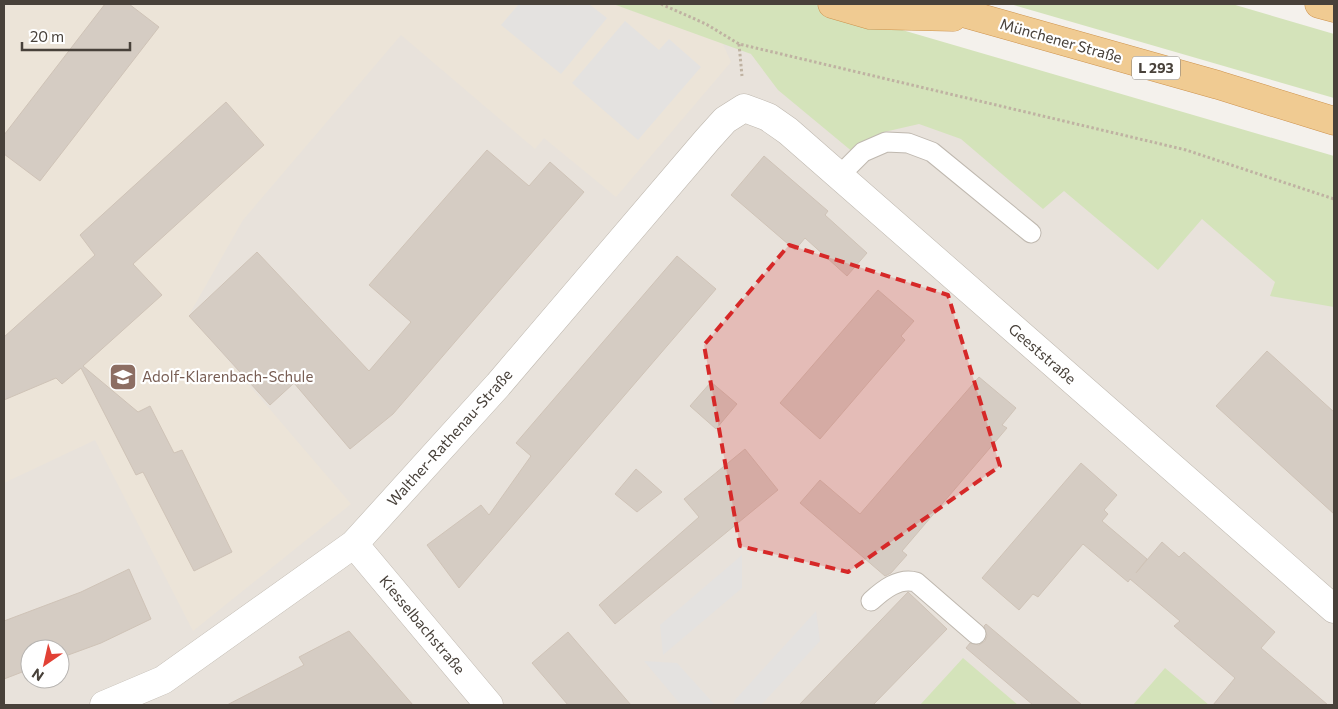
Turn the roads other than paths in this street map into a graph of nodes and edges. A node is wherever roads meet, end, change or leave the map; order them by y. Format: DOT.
graph roads {
  1 [pos="832,4"];
  2 [pos="931,4"];
  3 [pos="1319,4"];
  4 [pos="1334,8"];
  5 [pos="977,18"];
  6 [pos="744,108"];
  7 [pos="1334,121"];
  8 [pos="839,176"];
  9 [pos="1031,233"];
  10 [pos="354,544"];
  11 [pos="871,601"];
  12 [pos="1334,609"];
  13 [pos="976,634"];
  14 [pos="104,705"];
  15 [pos="489,705"];
  1 -- 5 [label="highway, L 293"];
  2 -- 5 [label="highway, Münchener Straße / L 293"];
  3 -- 4 [label="highway"];
  5 -- 7 [label="highway, Münchener Straße / L 293"];
  6 -- 8 [label="street, Geeststraße"];
  6 -- 10 [label="street, Walther-Rathenau-Straße"];
  8 -- 9 [label="lane"];
  8 -- 12 [label="street, Geeststraße"];
  10 -- 14 [label="street, Walther-Rathenau-Straße"];
  10 -- 15 [label="street, Kiesselbachstraße"];
  11 -- 13 [label="lane"];
}
